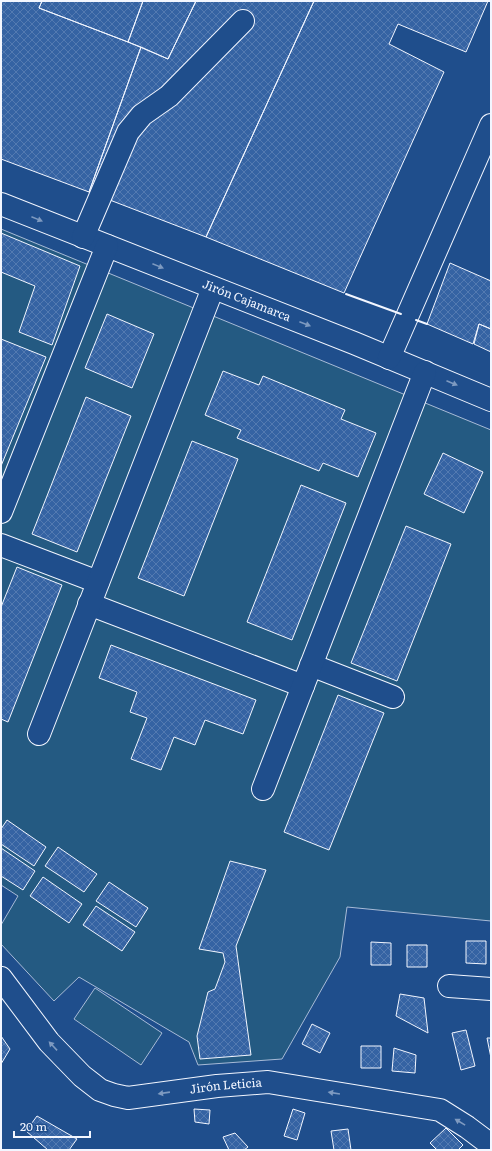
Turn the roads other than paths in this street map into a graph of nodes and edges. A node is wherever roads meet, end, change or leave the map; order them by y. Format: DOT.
graph roads {
  1 [pos="243,21"];
  2 [pos="491,125"];
  3 [pos="1,204"];
  4 [pos="83,237"];
  5 [pos="107,246"];
  6 [pos="213,288"];
  7 [pos="389,358"];
  8 [pos="425,372"];
  9 [pos="491,400"];
  10 [pos="1,512"];
  11 [pos="1,545"];
  12 [pos="98,582"];
  13 [pos="89,604"];
  14 [pos="311,665"];
  15 [pos="303,686"];
  16 [pos="393,697"];
  17 [pos="39,734"];
  18 [pos="263,789"];
  19 [pos="1,978"];
  20 [pos="449,986"];
  21 [pos="491,989"];
  22 [pos="491,1145"];
  1 -- 4 [label="street"];
  2 -- 7 [label="street"];
  3 -- 4 [label="street, Jirón Cajamarca, one-way"];
  4 -- 5 [label="street, Jirón Cajamarca"];
  5 -- 6 [label="street, Jirón Cajamarca, one-way"];
  5 -- 10 [label="street"];
  6 -- 7 [label="street, Jirón Cajamarca, one-way"];
  6 -- 12 [label="street"];
  7 -- 8 [label="street, Jirón Cajamarca"];
  8 -- 9 [label="street, Jirón Cajamarca, one-way"];
  8 -- 14 [label="street"];
  11 -- 12 [label="street"];
  12 -- 13 [label="street"];
  13 -- 15 [label="street"];
  13 -- 17 [label="street"];
  14 -- 15 [label="street"];
  14 -- 16 [label="street"];
  15 -- 18 [label="street"];
  22 -- 19 [label="street, Jirón Leticia, one-way"];
  20 -- 21 [label="street"];
}
